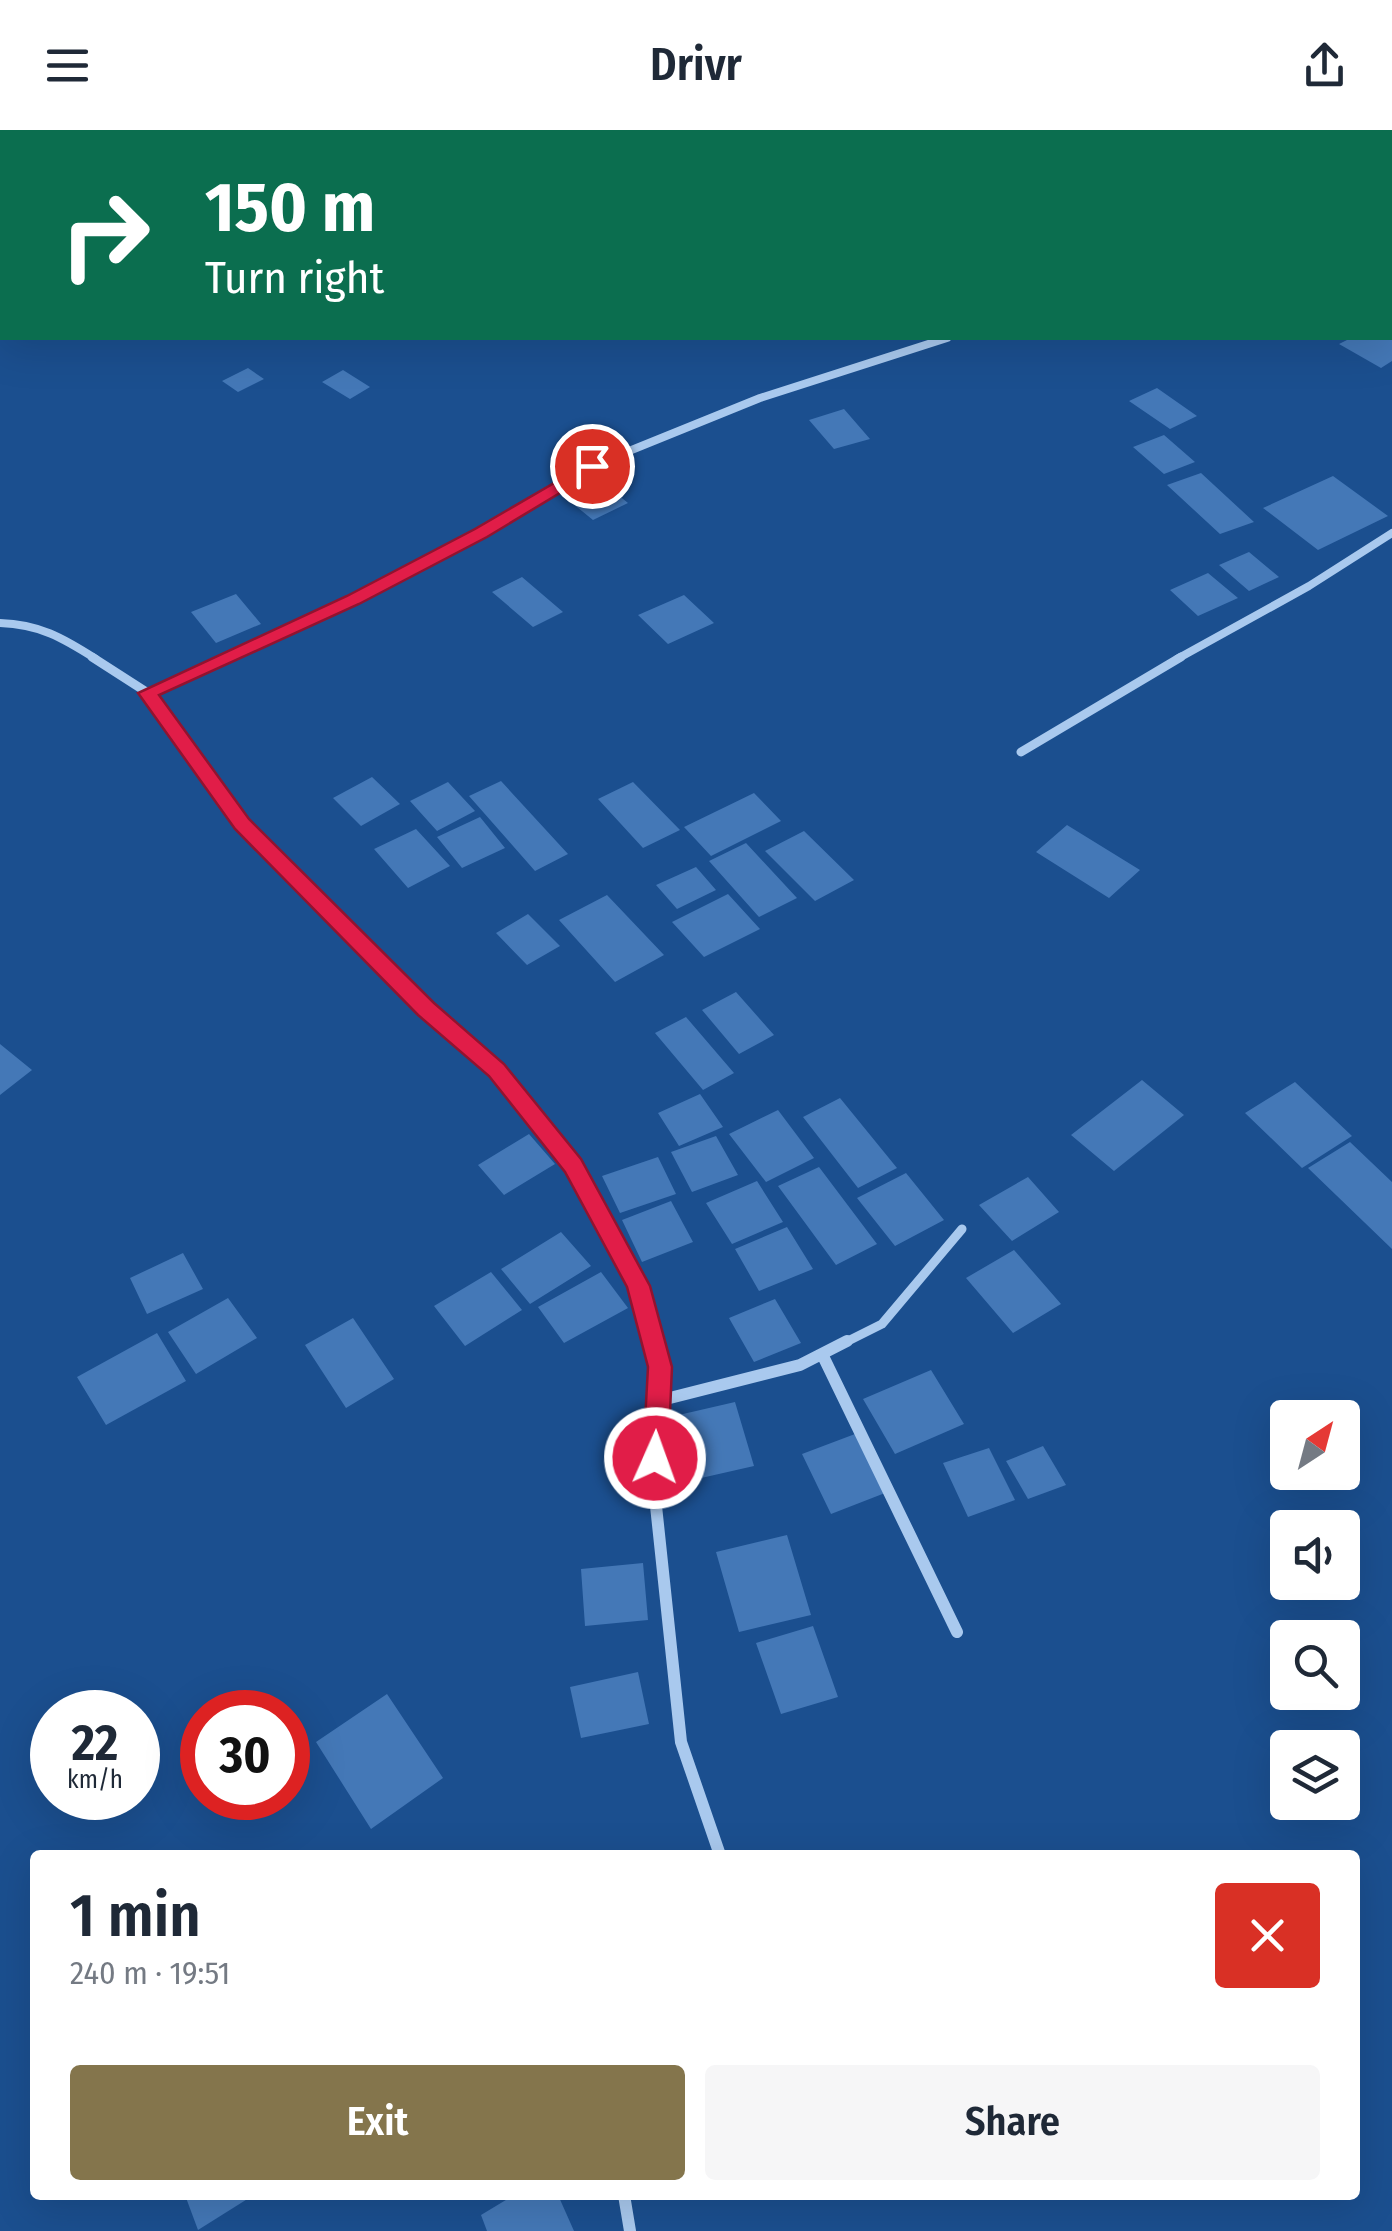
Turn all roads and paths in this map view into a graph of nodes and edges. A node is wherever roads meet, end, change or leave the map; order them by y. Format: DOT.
graph roads {
  1 [pos="940,340"];
  2 [pos="1392,533"];
  3 [pos="0,623"];
  4 [pos="148,693"];
  5 [pos="1021,752"];
  6 [pos="962,1229"];
  7 [pos="823,1356"];
  8 [pos="658,1401"];
  9 [pos="957,1632"];
  10 [pos="718,1850"];
  11 [pos="625,2200"];
  12 [pos="630,2231"];
  1 -- 4 [label="street"];
  2 -- 5 [label="street"];
  3 -- 4 [label="street"];
  4 -- 8 [label="street"];
  6 -- 7 [label="street"];
  7 -- 8 [label="street"];
  7 -- 9 [label="street"];
  8 -- 10 [label="street"];
  11 -- 12 [label="street"];
}
